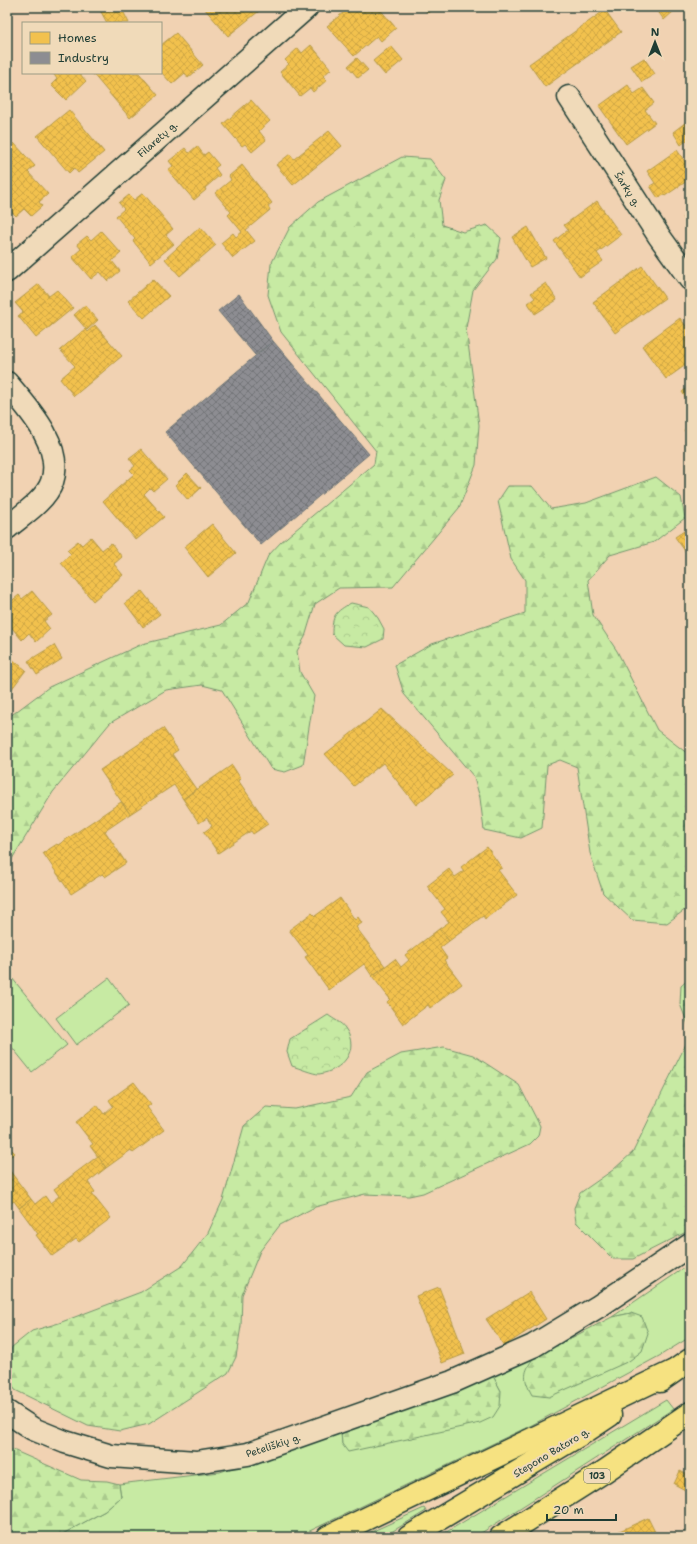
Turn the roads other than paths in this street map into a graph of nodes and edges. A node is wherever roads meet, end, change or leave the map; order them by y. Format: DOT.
graph roads {
  1 [pos="307,7"];
  2 [pos="569,97"];
  3 [pos="7,271"];
  4 [pos="690,278"];
  5 [pos="7,383"];
  6 [pos="7,528"];
  7 [pos="690,1245"];
  8 [pos="690,1360"];
  9 [pos="672,1372"];
  10 [pos="7,1412"];
  11 [pos="690,1413"];
  12 [pos="328,1537"];
  13 [pos="409,1537"];
  14 [pos="501,1537"];
  1 -- 3 [label="street, Filaretų g."];
  2 -- 4 [label="street, Šarkų g."];
  5 -- 6 [label="street"];
  7 -- 10 [label="street, Peteliškių g."];
  8 -- 9 [label="main road, Stepono Batoro g."];
  9 -- 12 [label="main road"];
  9 -- 13 [label="main road, Stepono Batoro g."];
  11 -- 14 [label="main road, 103"];
}
